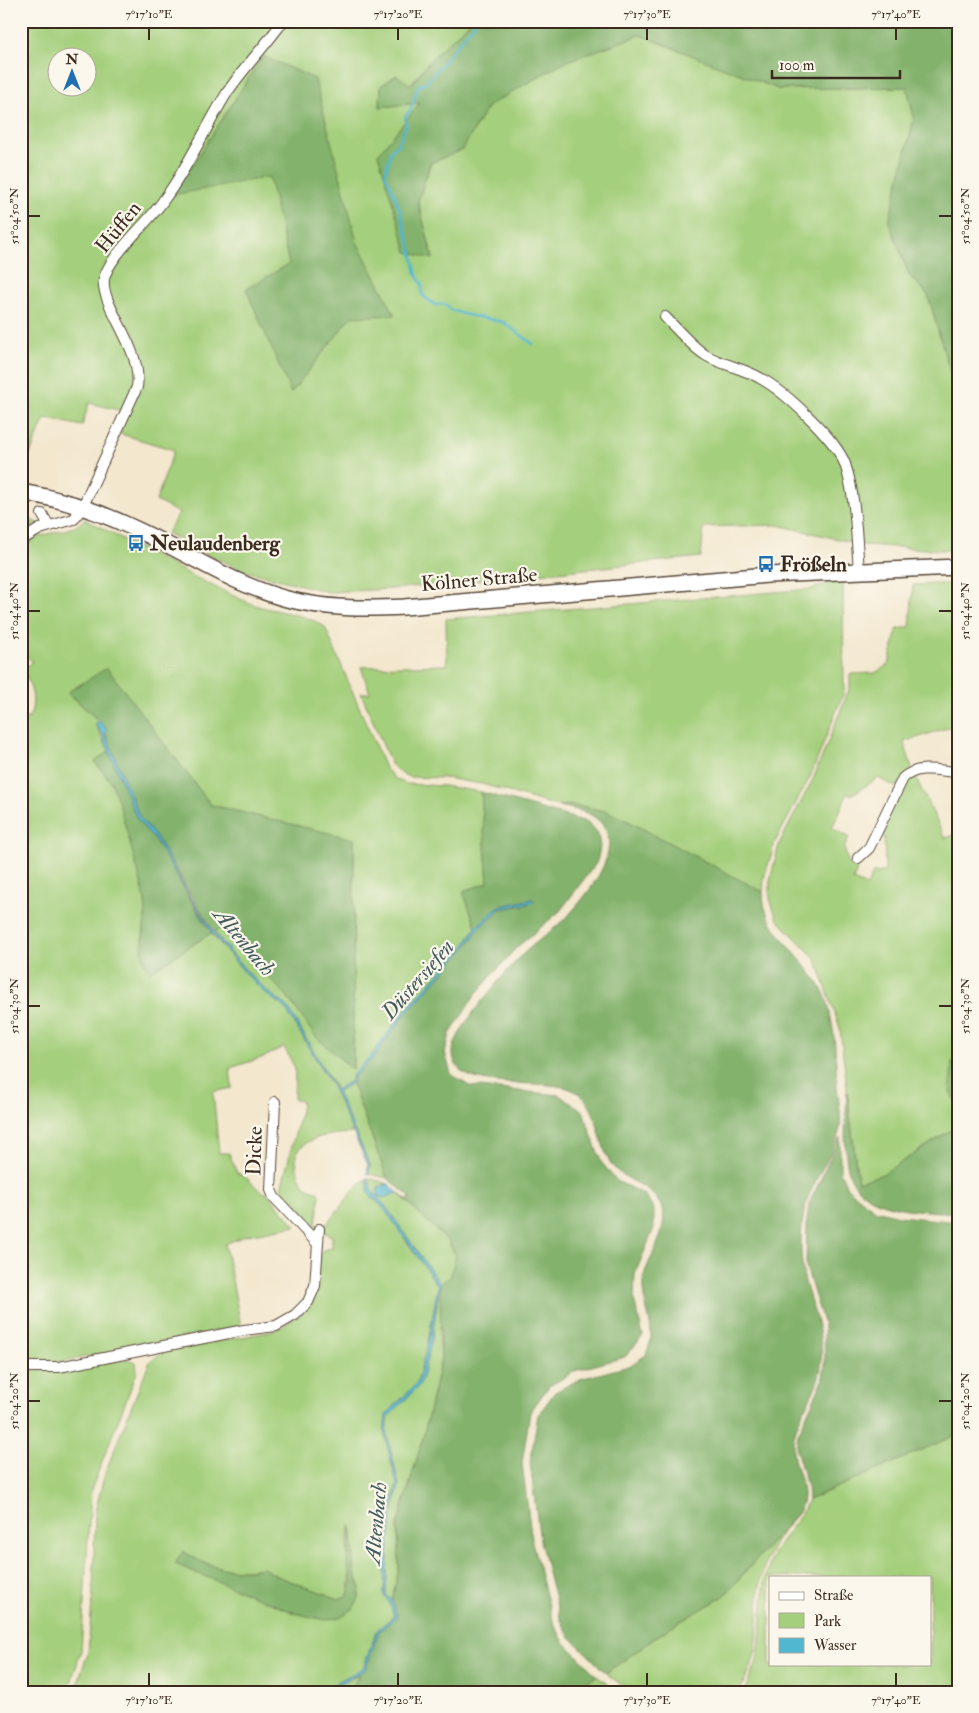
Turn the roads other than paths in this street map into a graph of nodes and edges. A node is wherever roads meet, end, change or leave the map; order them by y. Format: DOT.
graph roads {
  1 [pos="283,21"];
  2 [pos="665,317"];
  3 [pos="21,492"];
  4 [pos="83,506"];
  5 [pos="42,514"];
  6 [pos="49,526"];
  7 [pos="21,540"];
  8 [pos="958,567"];
  9 [pos="847,570"];
  10 [pos="958,772"];
  11 [pos="858,858"];
  12 [pos="275,1102"];
  13 [pos="319,1229"];
  14 [pos="318,1243"];
  15 [pos="21,1367"];
  1 -- 4 [label="street, Hüffen"];
  2 -- 9 [label="street"];
  3 -- 4 [label="main road, Kölner Straße"];
  4 -- 6 [label="street"];
  4 -- 9 [label="main road, Kölner Straße"];
  5 -- 6 [label="street"];
  6 -- 7 [label="street"];
  8 -- 9 [label="main road, Kölner Straße"];
  10 -- 11 [label="street"];
  12 -- 14 [label="street, Dicke"];
  13 -- 14 [label="street"];
  14 -- 15 [label="street"];
}
